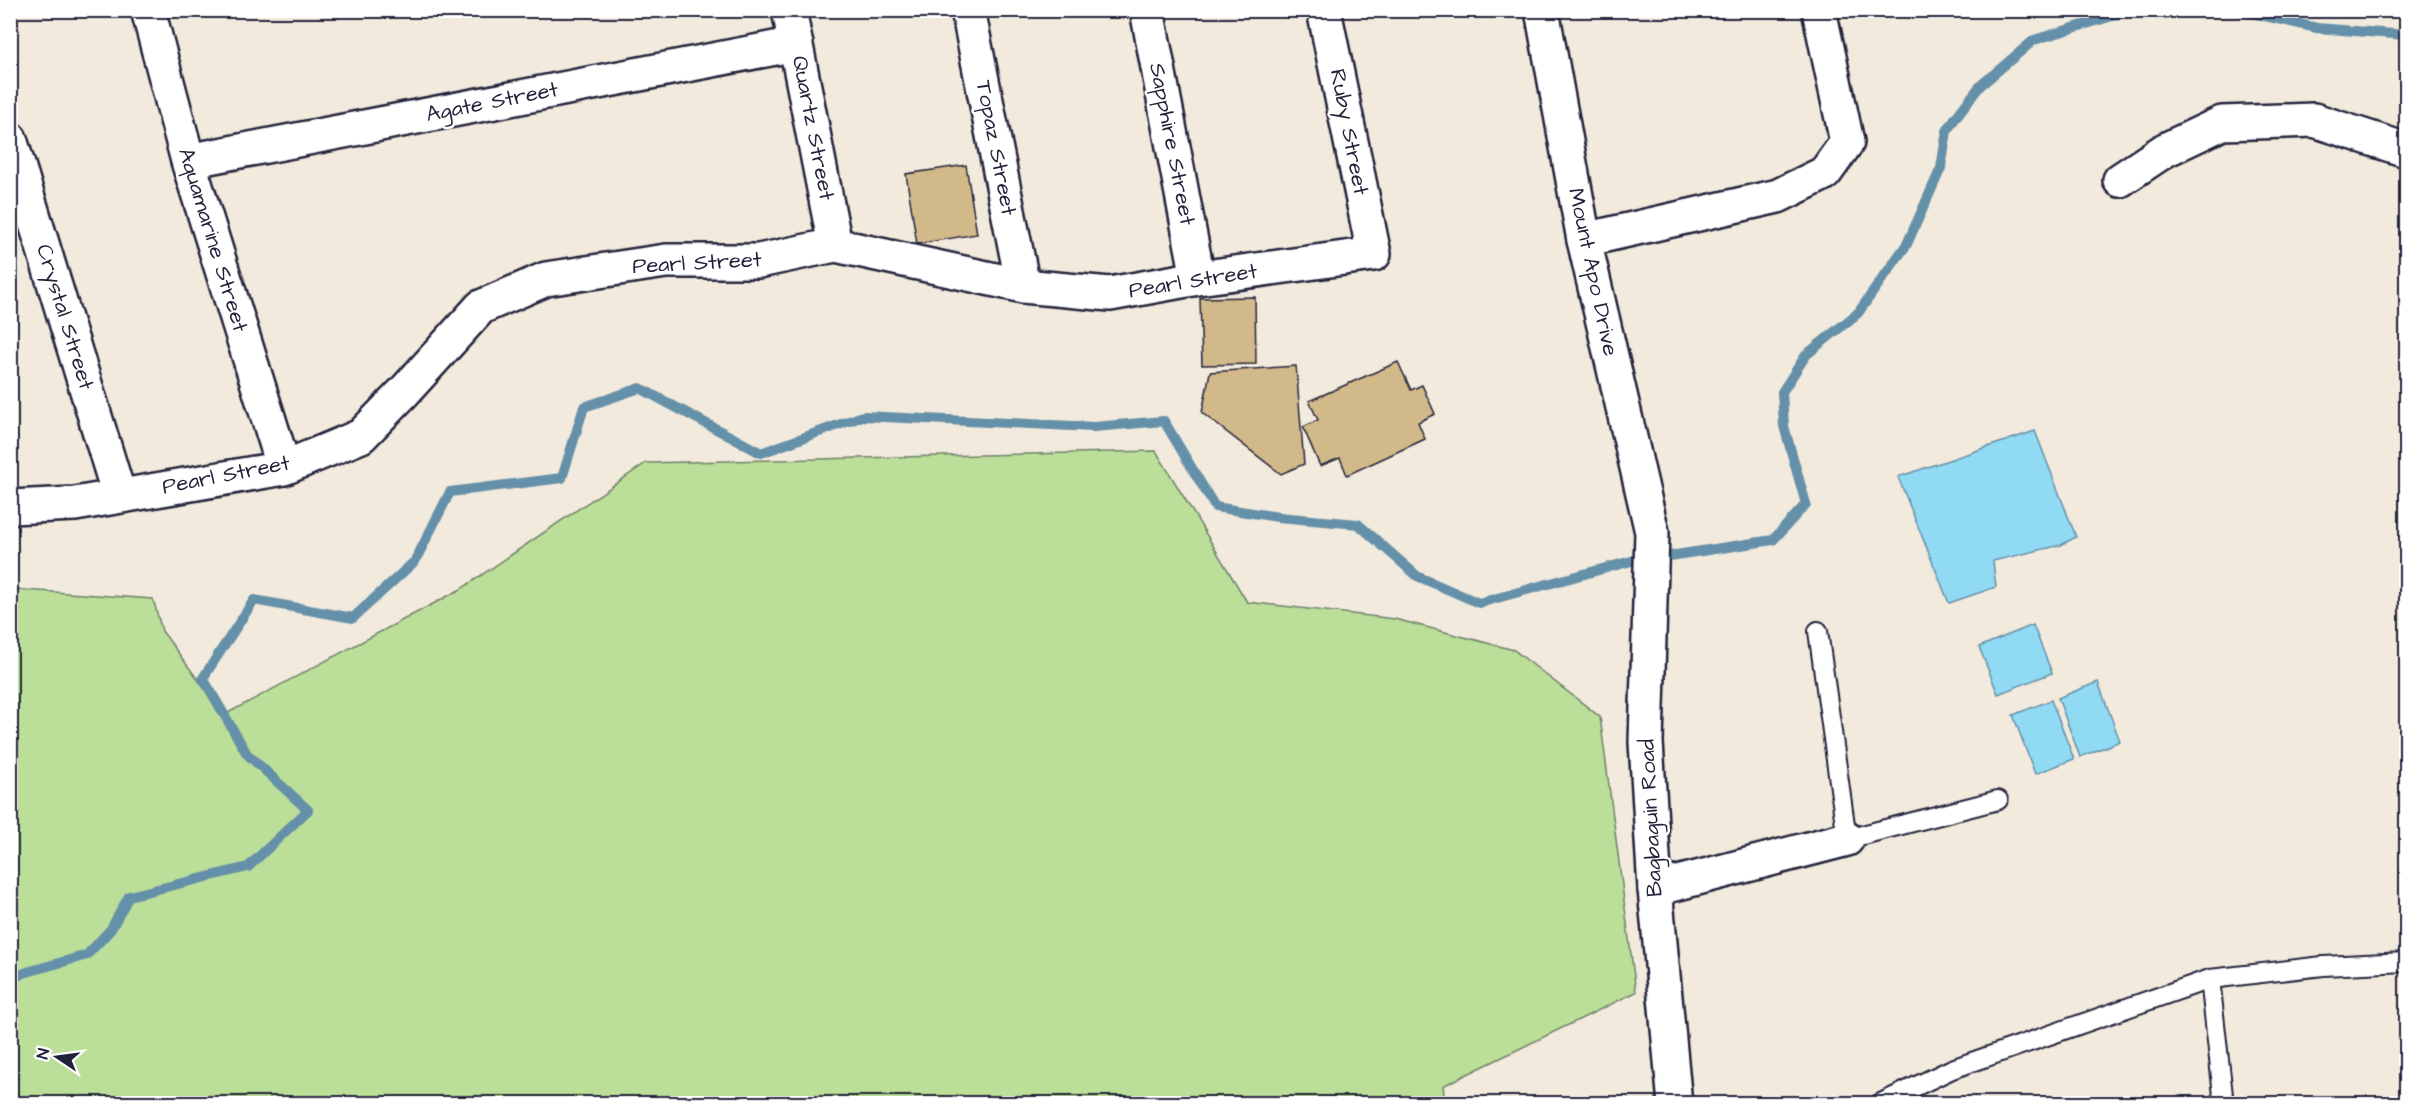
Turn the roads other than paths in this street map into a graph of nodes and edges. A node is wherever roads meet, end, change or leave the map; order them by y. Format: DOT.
graph roads {
  1 [pos="148,10"];
  2 [pos="789,10"];
  3 [pos="969,10"];
  4 [pos="1147,10"];
  5 [pos="1324,10"];
  6 [pos="1542,10"];
  7 [pos="1819,10"];
  8 [pos="796,44"];
  9 [pos="10,140"];
  10 [pos="2406,150"];
  11 [pos="188,161"];
  12 [pos="2120,180"];
  13 [pos="1584,240"];
  14 [pos="836,245"];
  15 [pos="1374,254"];
  16 [pos="1198,278"];
  17 [pos="1023,286"];
  18 [pos="284,468"];
  19 [pos="119,495"];
  20 [pos="10,507"];
  21 [pos="1652,532"];
  22 [pos="1818,631"];
  23 [pos="1998,800"];
  24 [pos="1847,839"];
  25 [pos="1655,889"];
  26 [pos="2406,962"];
  27 [pos="2210,979"];
  28 [pos="1675,1104"];
  29 [pos="1878,1104"];
  30 [pos="2224,1104"];
  1 -- 11 [label="street, Aquamarine Street"];
  2 -- 8 [label="street, Quartz Street"];
  3 -- 17 [label="street, Topaz Street"];
  4 -- 16 [label="street, Sapphire Street"];
  5 -- 15 [label="street, Ruby Street"];
  6 -- 13 [label="street, Mount Apo Drive"];
  7 -- 13 [label="street"];
  8 -- 11 [label="street, Agate Street"];
  8 -- 14 [label="street, Quartz Street"];
  9 -- 19 [label="street, Crystal Street"];
  10 -- 12 [label="street"];
  11 -- 18 [label="street, Aquamarine Street"];
  13 -- 21 [label="street, Mount Apo Drive"];
  14 -- 17 [label="street, Pearl Street"];
  14 -- 18 [label="street, Pearl Street"];
  15 -- 16 [label="street, Pearl Street"];
  16 -- 17 [label="street, Pearl Street"];
  18 -- 19 [label="street, Pearl Street"];
  19 -- 20 [label="street, Pearl Street"];
  21 -- 25 [label="street, Bagbaguin Road"];
  22 -- 24 [label="lane"];
  23 -- 24 [label="lane"];
  24 -- 25 [label="street"];
  25 -- 28 [label="street, Bagbaguin Road"];
  26 -- 27 [label="lane"];
  27 -- 29 [label="lane"];
  27 -- 30 [label="lane"];
}
